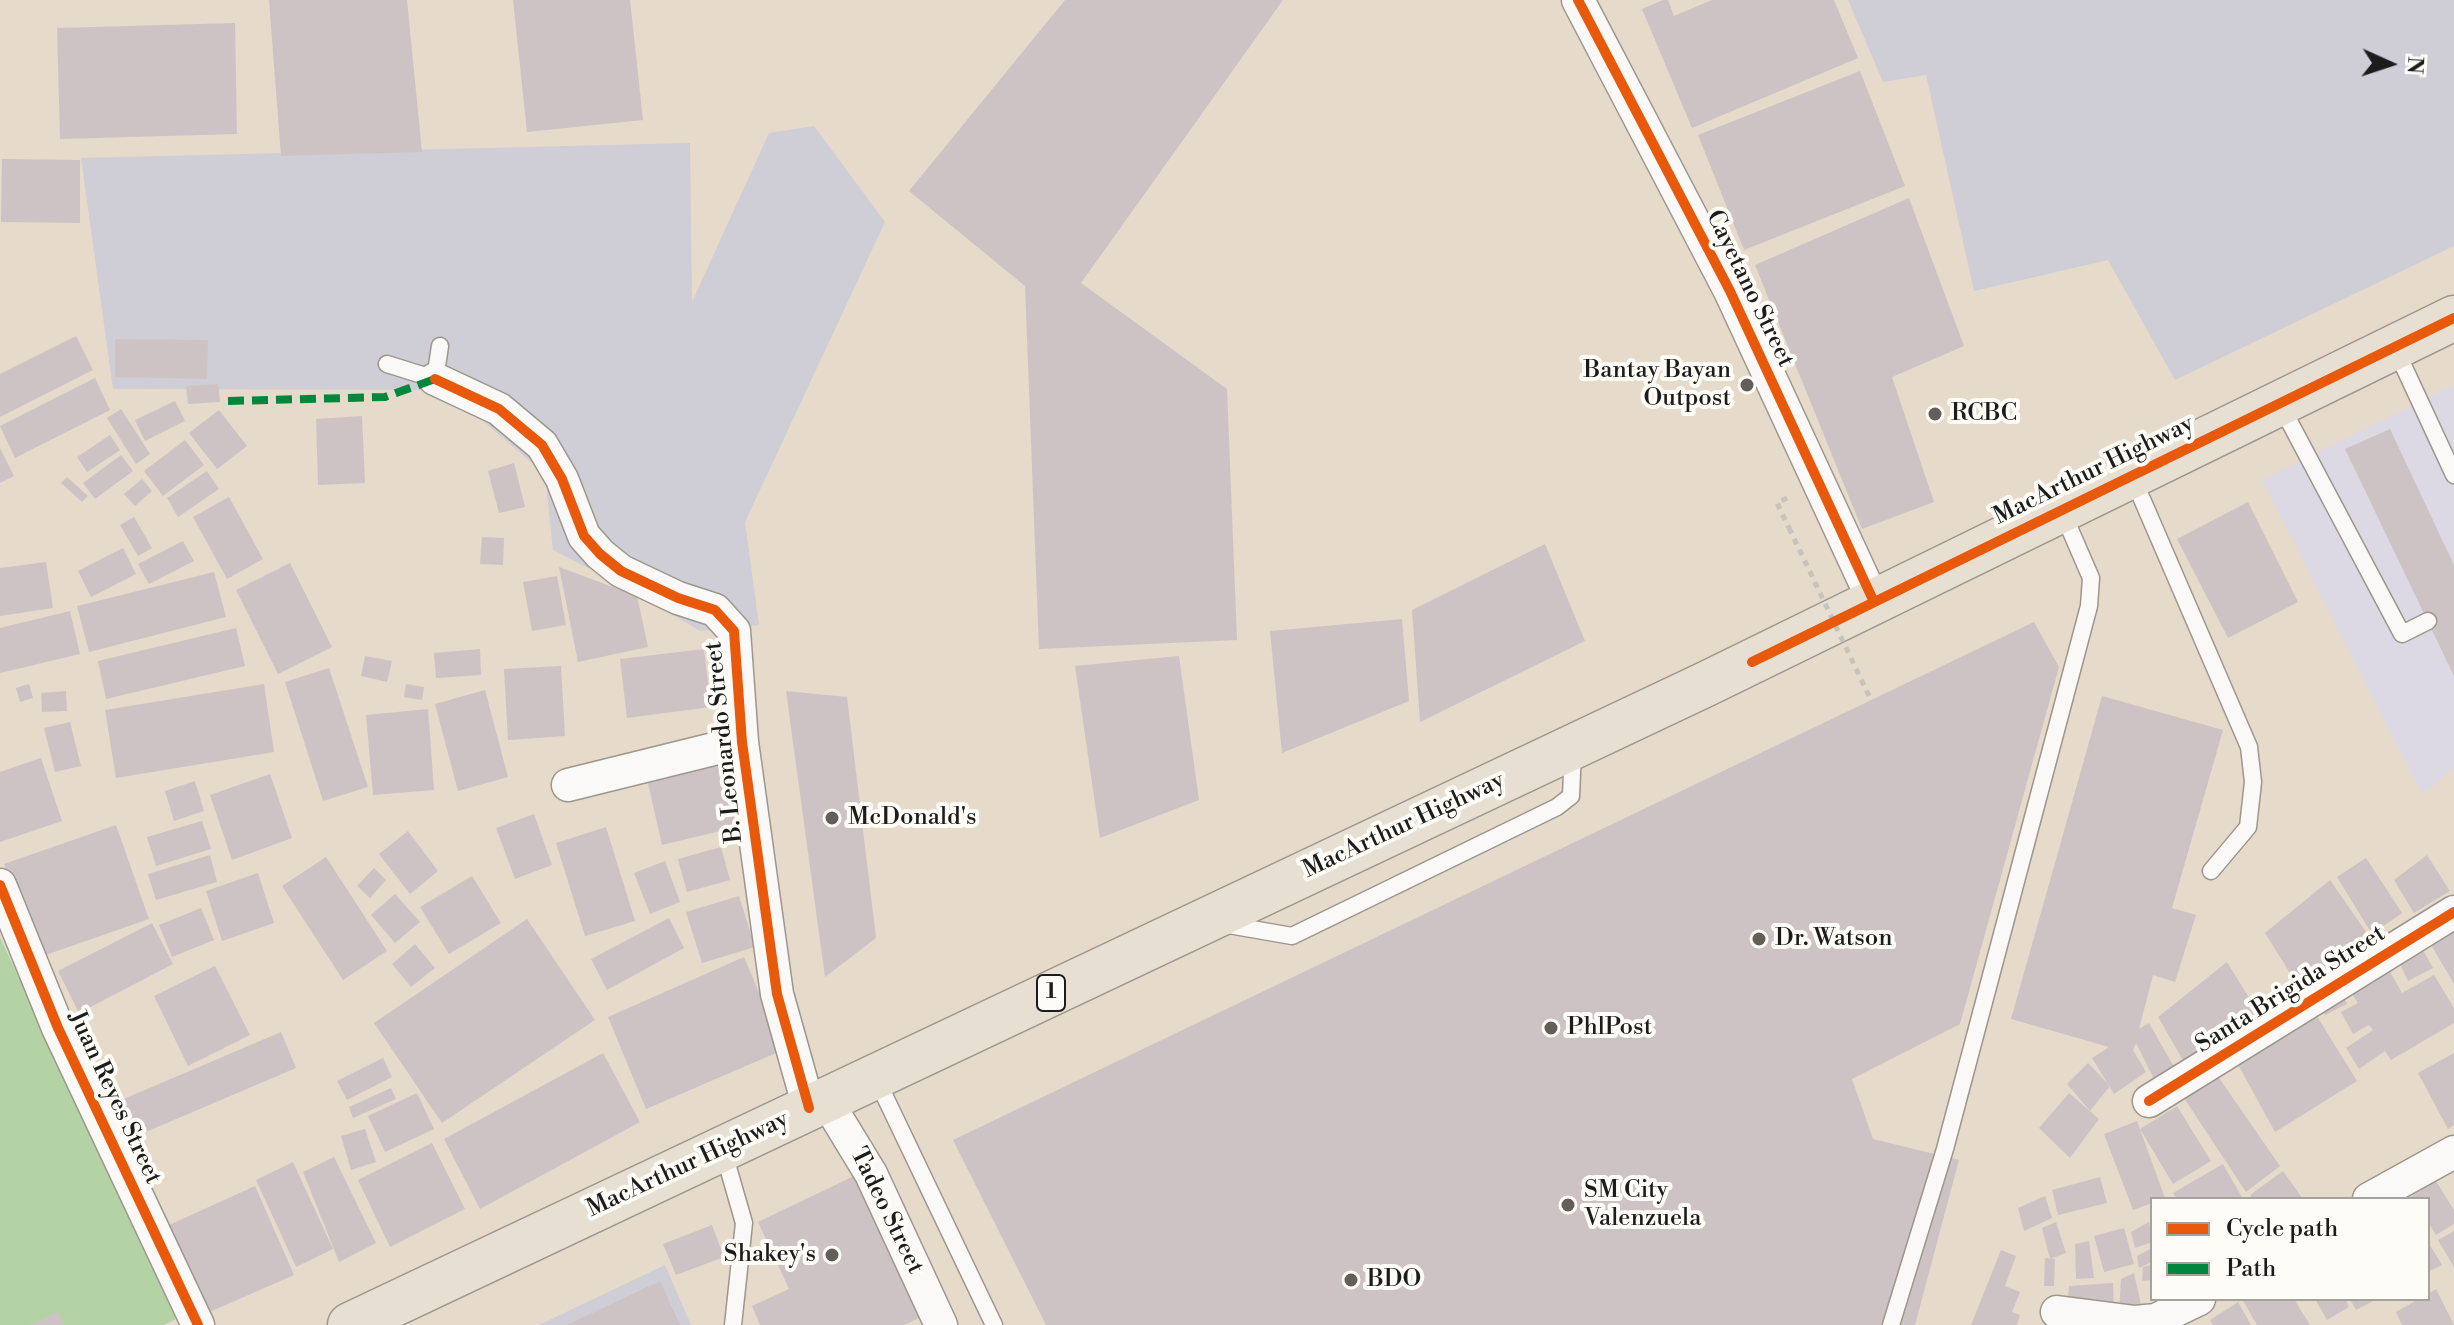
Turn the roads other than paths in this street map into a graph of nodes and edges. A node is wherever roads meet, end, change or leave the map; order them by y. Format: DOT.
graph roads {
  1 [pos="1578,0"];
  2 [pos="2454,318"];
  3 [pos="440,346"];
  4 [pos="2395,347"];
  5 [pos="387,364"];
  6 [pos="435,379"];
  7 [pos="2280,403"];
  8 [pos="2132,475"];
  9 [pos="2454,475"];
  10 [pos="2061,509"];
  11 [pos="1874,602"];
  12 [pos="2428,621"];
  13 [pos="742,742"];
  14 [pos="568,785"];
  15 [pos="2211,871"];
  16 [pos="0,885"];
  17 [pos="2454,912"];
  18 [pos="876,1076"];
  19 [pos="2149,1101"];
  20 [pos="818,1104"];
  21 [pos="723,1148"];
  22 [pos="2454,1152"];
  23 [pos="2373,1197"];
  24 [pos="2195,1301"];
  25 [pos="2057,1312"];
  26 [pos="198,1325"];
  27 [pos="350,1325"];
  28 [pos="733,1325"];
  29 [pos="941,1325"];
  30 [pos="994,1325"];
  31 [pos="1891,1325"];
  1 -- 11 [label="street, Cayetano Street"];
  2 -- 4 [label="highway, MacArthur Highway / 1"];
  3 -- 6 [label="lane"];
  4 -- 7 [label="highway, MacArthur Highway / 1"];
  4 -- 9 [label="lane"];
  5 -- 6 [label="lane"];
  6 -- 13 [label="street, B. Leonardo Street"];
  7 -- 8 [label="highway, MacArthur Highway / 1"];
  7 -- 12 [label="lane"];
  8 -- 10 [label="highway, MacArthur Highway / 1"];
  8 -- 15 [label="lane"];
  10 -- 11 [label="highway, MacArthur Highway / 1"];
  10 -- 31 [label="lane"];
  11 -- 18 [label="highway, MacArthur Highway / 1"];
  13 -- 14 [label="street"];
  13 -- 20 [label="street, B. Leonardo Street"];
  16 -- 26 [label="street, Juan Reyes Street"];
  17 -- 19 [label="street, Santa Brigida Street"];
  18 -- 20 [label="highway, MacArthur Highway / 1"];
  18 -- 30 [label="lane"];
  20 -- 21 [label="highway, MacArthur Highway / 1"];
  20 -- 29 [label="street, Tadeo Street"];
  21 -- 27 [label="highway, MacArthur Highway / 1"];
  21 -- 28 [label="lane"];
  22 -- 23 [label="street"];
  24 -- 25 [label="street"];
}
